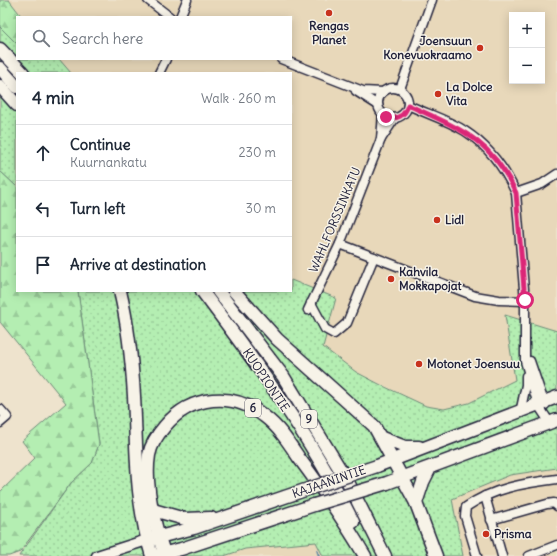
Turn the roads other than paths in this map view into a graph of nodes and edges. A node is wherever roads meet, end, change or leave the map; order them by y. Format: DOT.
graph roads {
  1 [pos="148,0"];
  2 [pos="187,0"];
  3 [pos="432,0"];
  4 [pos="169,16"];
  5 [pos="180,16"];
  6 [pos="0,49"];
  7 [pos="166,60"];
  8 [pos="284,60"];
  9 [pos="0,68"];
  10 [pos="22,72"];
  11 [pos="160,72"];
  12 [pos="345,84"];
  13 [pos="0,86"];
  14 [pos="16,86"];
  15 [pos="400,90"];
  16 [pos="383,92"];
  17 [pos="16,104"];
  18 [pos="378,105"];
  19 [pos="408,105"];
  20 [pos="383,114"];
  21 [pos="395,118"];
  22 [pos="381,139"];
  23 [pos="557,174"];
  24 [pos="516,193"];
  25 [pos="340,244"];
  26 [pos="374,257"];
  27 [pos="120,292"];
  28 [pos="203,292"];
  29 [pos="219,292"];
  30 [pos="235,292"];
  31 [pos="525,300"];
  32 [pos="525,337"];
  33 [pos="525,361"];
  34 [pos="557,397"];
  35 [pos="541,404"];
  36 [pos="0,409"];
  37 [pos="520,413"];
  38 [pos="554,421"];
  39 [pos="0,424"];
  40 [pos="382,438"];
  41 [pos="428,447"];
  42 [pos="392,460"];
  43 [pos="430,468"];
  44 [pos="404,477"];
  45 [pos="557,479"];
  46 [pos="485,496"];
  47 [pos="416,503"];
  48 [pos="557,506"];
  49 [pos="153,510"];
  50 [pos="223,518"];
  51 [pos="491,520"];
  52 [pos="153,539"];
  53 [pos="557,545"];
  54 [pos="159,555"];
  55 [pos="97,556"];
  56 [pos="365,556"];
  57 [pos="370,556"];
  58 [pos="385,556"];
  59 [pos="436,556"];
  60 [pos="477,556"];
  61 [pos="502,556"];
  62 [pos="530,556"];
  1 -- 4 [label="street"];
  2 -- 5 [label="street"];
  3 -- 15 [label="street"];
  6 -- 10 [label="highway"];
  7 -- 11 [label="street"];
  8 -- 12 [label="street"];
  9 -- 14 [label="highway"];
  12 -- 16 [label="street"];
  12 -- 18 [label="street"];
  13 -- 17 [label="highway"];
  15 -- 16 [label="street"];
  15 -- 19 [label="street"];
  16 -- 18 [label="street"];
  18 -- 20 [label="street"];
  19 -- 21 [label="street"];
  19 -- 24 [label="street"];
  20 -- 21 [label="street"];
  20 -- 22 [label="street, WAHLFORSSINKATU"];
  21 -- 22 [label="street, WAHLFORSSINKATU"];
  22 -- 25 [label="street, WAHLFORSSINKATU"];
  23 -- 24 [label="street"];
  24 -- 31 [label="street"];
  25 -- 26 [label="street"];
  25 -- 26 [label="street, WAHLFORSSINKATU"];
  26 -- 31 [label="street"];
  27 -- 52 [label="highway"];
  28 -- 57 [label="highway, KUOPIONTIE / 6"];
  29 -- 58 [label="highway, KUOPIONTIE / 9"];
  30 -- 40 [label="highway"];
  31 -- 32 [label="street"];
  32 -- 33 [label="street"];
  32 -- 35 [label="street"];
  33 -- 35 [label="street"];
  33 -- 37 [label="street"];
  34 -- 35 [label="highway, KAJAANINTIE"];
  35 -- 37 [label="highway, KAJAANINTIE"];
  35 -- 38 [label="street"];
  36 -- 39 [label="street"];
  37 -- 41 [label="highway, KAJAANINTIE"];
  38 -- 43 [label="highway, KAJAANINTIE"];
  40 -- 41 [label="highway"];
  40 -- 42 [label="highway"];
  41 -- 42 [label="highway, KAJAANINTIE"];
  42 -- 44 [label="highway"];
  42 -- 50 [label="highway, KAJAANINTIE, bridge"];
  43 -- 44 [label="highway, KAJAANINTIE"];
  43 -- 47 [label="highway"];
  44 -- 47 [label="highway"];
  44 -- 54 [label="highway, KAJAANINTIE, bridge"];
  45 -- 46 [label="street"];
  46 -- 51 [label="street"];
  46 -- 60 [label="street"];
  47 -- 59 [label="highway"];
  48 -- 51 [label="street"];
  49 -- 50 [label="highway"];
  49 -- 52 [label="highway, 6"];
  49 -- 56 [label="highway, 6"];
  50 -- 52 [label="highway, KAJAANINTIE"];
  51 -- 61 [label="street"];
  52 -- 54 [label="highway"];
  52 -- 55 [label="main road, KAJAANINTIE"];
  53 -- 62 [label="street"];
}
